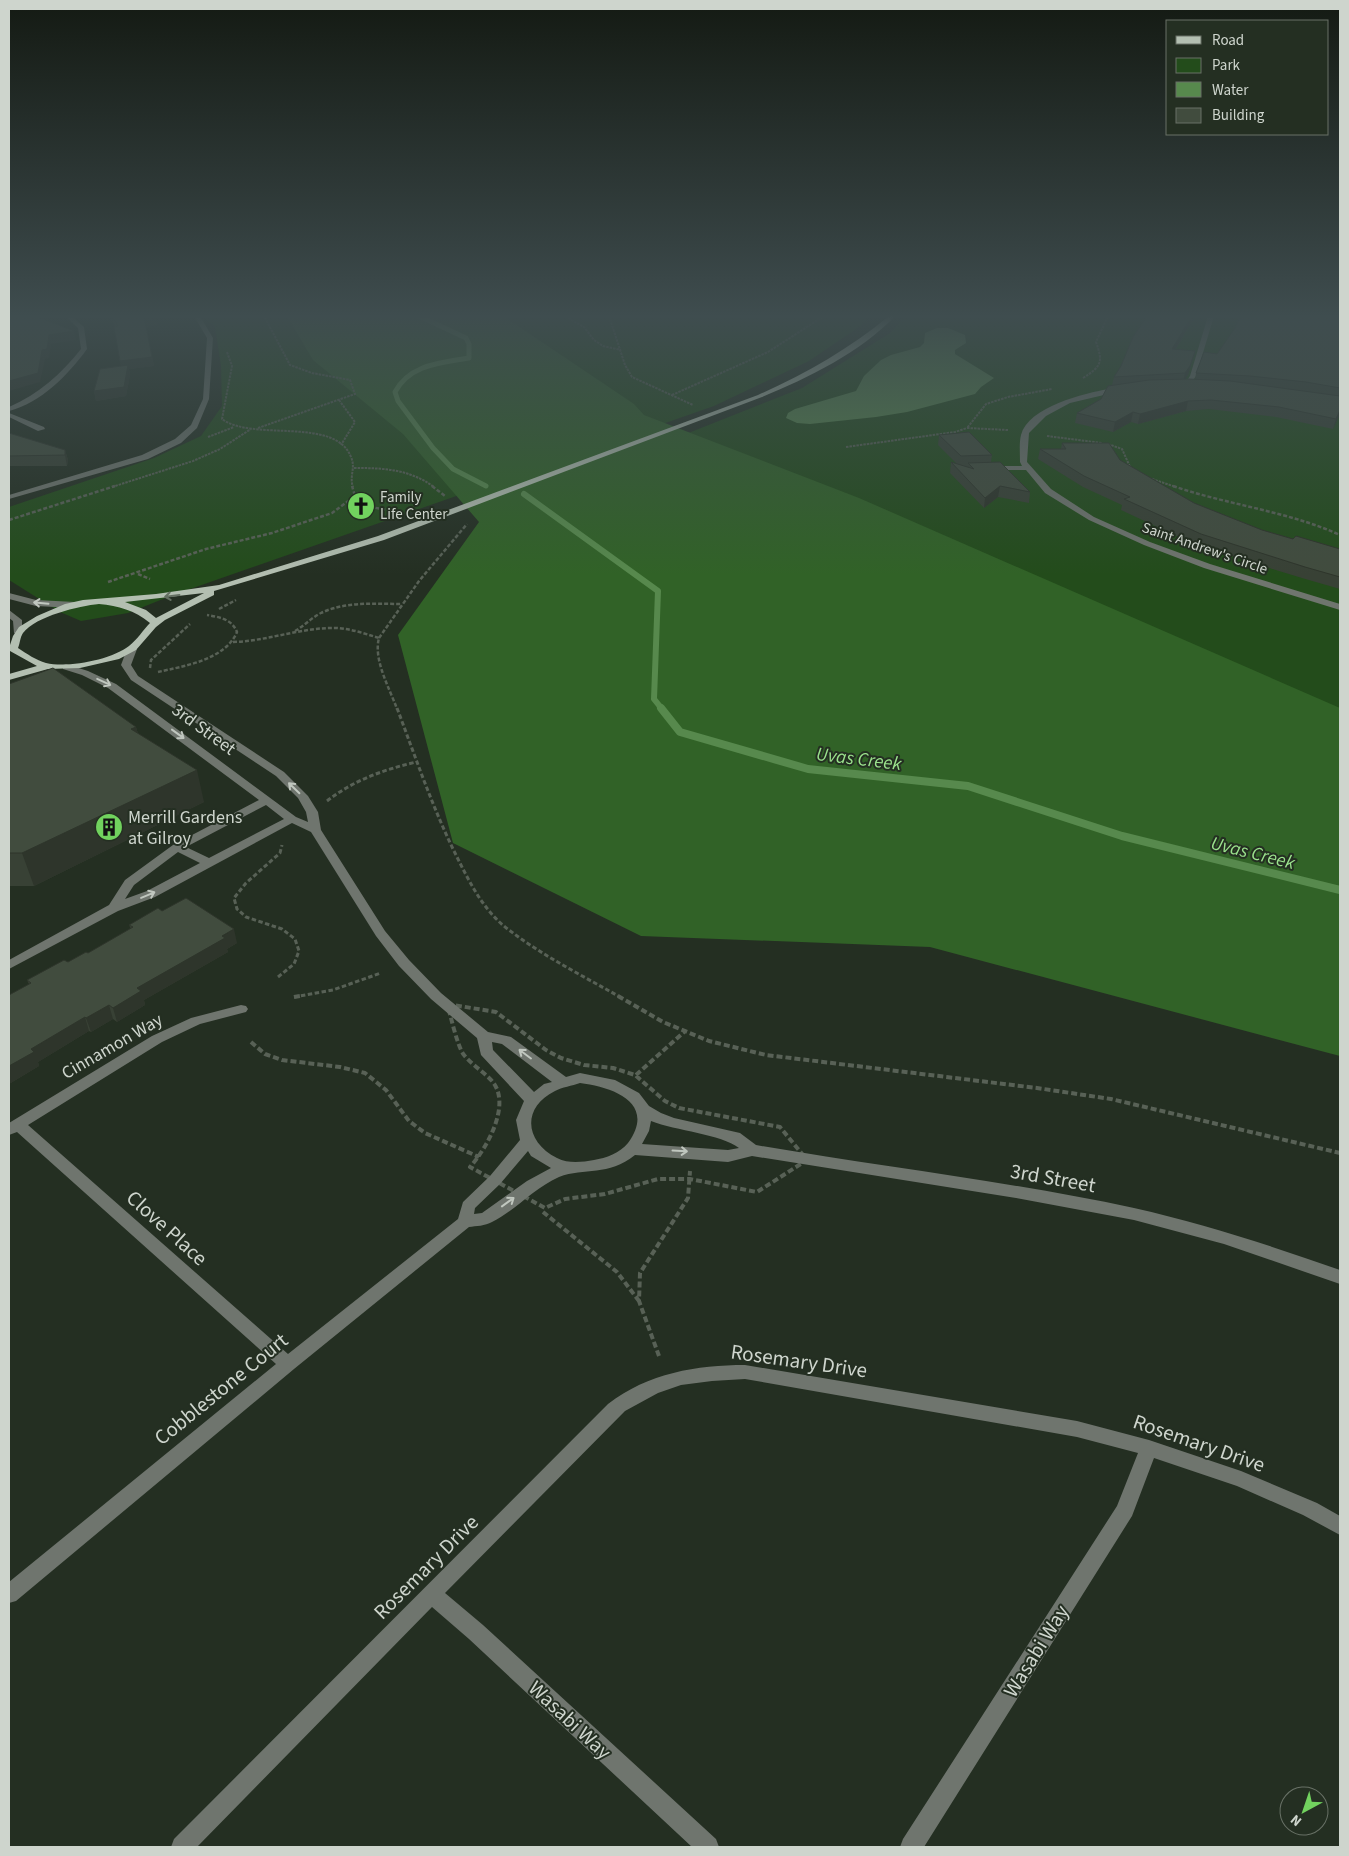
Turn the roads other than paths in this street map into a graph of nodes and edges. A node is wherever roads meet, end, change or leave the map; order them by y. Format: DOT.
graph roads {
  1 [pos="26,403"];
  2 [pos="204,403"];
  3 [pos="741,403"];
  4 [pos="1068,403"];
  5 [pos="9,409"];
  6 [pos="9,415"];
  7 [pos="41,429"];
  8 [pos="978,468"];
  9 [pos="1025,468"];
  10 [pos="9,497"];
  11 [pos="220,588"];
  12 [pos="9,596"];
  13 [pos="106,601"];
  14 [pos="75,605"];
  15 [pos="1340,607"];
  16 [pos="9,613"];
  17 [pos="155,622"];
  18 [pos="14,639"];
  19 [pos="132,649"];
  20 [pos="47,666"];
  21 [pos="66,667"];
  22 [pos="9,676"];
  23 [pos="267,800"];
  24 [pos="292,819"];
  25 [pos="315,830"];
  26 [pos="177,847"];
  27 [pos="210,863"];
  28 [pos="114,908"];
  29 [pos="9,965"];
  30 [pos="241,1009"];
  31 [pos="484,1036"];
  32 [pos="562,1082"];
  33 [pos="532,1100"];
  34 [pos="642,1109"];
  35 [pos="13,1127"];
  36 [pos="527,1142"];
  37 [pos="632,1149"];
  38 [pos="752,1150"];
  39 [pos="571,1167"];
  40 [pos="464,1222"];
  41 [pos="1340,1277"];
  42 [pos="288,1364"];
  43 [pos="1149,1448"];
  44 [pos="1340,1526"];
  45 [pos="9,1594"];
  46 [pos="431,1594"];
  47 [pos="182,1847"];
  48 [pos="708,1847"];
  49 [pos="911,1847"];
  1 -- 5 [label="street"];
  2 -- 10 [label="street"];
  3 -- 11 [label="main road"];
  4 -- 9 [label="street"];
  6 -- 7 [label="street"];
  8 -- 9 [label="street"];
  9 -- 15 [label="street, Saint Andrew's Circle"];
  11 -- 13 [label="main road, one-way"];
  11 -- 17 [label="main road"];
  14 -- 12 [label="street, one-way"];
  13 -- 14 [label="main road"];
  13 -- 17 [label="main road"];
  14 -- 18 [label="main road"];
  16 -- 18 [label="street"];
  17 -- 19 [label="main road"];
  18 -- 20 [label="main road"];
  19 -- 21 [label="main road"];
  25 -- 19 [label="street, 3rd Street, one-way"];
  20 -- 21 [label="main road"];
  20 -- 22 [label="main road"];
  21 -- 23 [label="street, 3rd Street, one-way"];
  23 -- 24 [label="street, 3rd Street"];
  23 -- 26 [label="street"];
  24 -- 25 [label="street, 3rd Street"];
  24 -- 27 [label="street"];
  25 -- 31 [label="street, 3rd Street"];
  26 -- 27 [label="street"];
  26 -- 28 [label="street"];
  28 -- 27 [label="street, one-way"];
  28 -- 29 [label="street"];
  30 -- 35 [label="street, Cinnamon Way"];
  32 -- 31 [label="street, 3rd Street, one-way"];
  31 -- 33 [label="street, 3rd Street"];
  32 -- 33 [label="street"];
  32 -- 34 [label="street"];
  33 -- 36 [label="street"];
  34 -- 37 [label="street"];
  34 -- 38 [label="street, 3rd Street"];
  35 -- 42 [label="street, Clove Place"];
  36 -- 39 [label="street"];
  36 -- 40 [label="street, Cobblestone Court"];
  37 -- 38 [label="street, 3rd Street, one-way"];
  37 -- 39 [label="street"];
  38 -- 41 [label="street, 3rd Street"];
  40 -- 39 [label="street, Cobblestone Court, one-way"];
  40 -- 42 [label="street, Cobblestone Court"];
  42 -- 45 [label="street, Cobblestone Court"];
  43 -- 44 [label="street, Rosemary Drive"];
  43 -- 46 [label="street, Rosemary Drive"];
  43 -- 49 [label="street, Wasabi Way"];
  46 -- 47 [label="street, Rosemary Drive"];
  46 -- 48 [label="street, Wasabi Way"];
}
